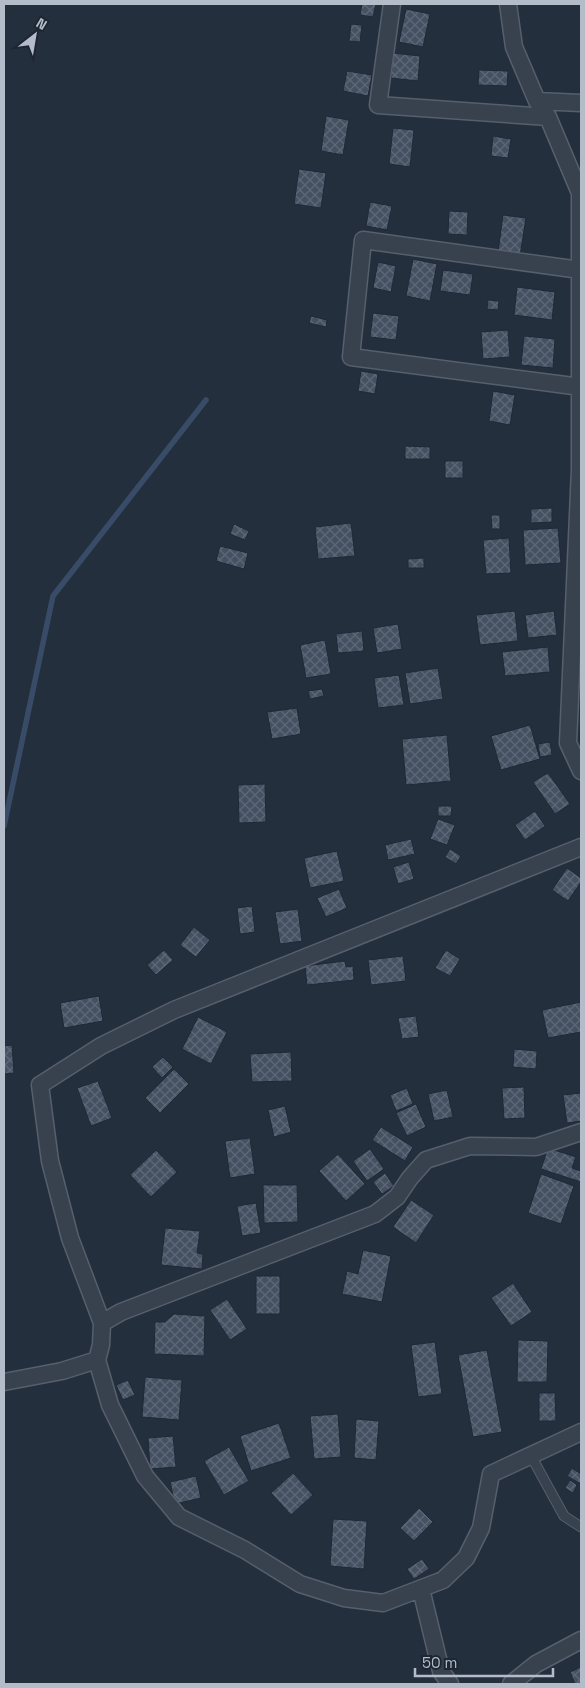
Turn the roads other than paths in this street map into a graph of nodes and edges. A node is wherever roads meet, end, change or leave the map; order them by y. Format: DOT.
graph roads {
  1 [pos="392,4"];
  2 [pos="508,4"];
  3 [pos="536,101"];
  4 [pos="581,103"];
  5 [pos="548,117"];
  6 [pos="580,270"];
  7 [pos="581,387"];
  8 [pos="581,469"];
  9 [pos="581,771"];
  10 [pos="581,847"];
  11 [pos="581,1132"];
  12 [pos="102,1323"];
  13 [pos="97,1360"];
  14 [pos="4,1382"];
  15 [pos="581,1432"];
  16 [pos="531,1456"];
  17 [pos="581,1527"];
  18 [pos="420,1589"];
  19 [pos="581,1640"];
  20 [pos="450,1684"];
  21 [pos="511,1684"];
  1 -- 5 [label="street"];
  2 -- 3 [label="street"];
  3 -- 4 [label="street"];
  3 -- 5 [label="street"];
  5 -- 6 [label="street"];
  6 -- 7 [label="street"];
  6 -- 7 [label="street"];
  7 -- 8 [label="street"];
  8 -- 9 [label="street"];
  10 -- 12 [label="street"];
  11 -- 12 [label="street"];
  12 -- 13 [label="street"];
  13 -- 14 [label="street"];
  13 -- 18 [label="street"];
  15 -- 16 [label="street"];
  16 -- 17 [label="lane"];
  16 -- 18 [label="street"];
  18 -- 20 [label="street"];
  19 -- 21 [label="street"];
}
